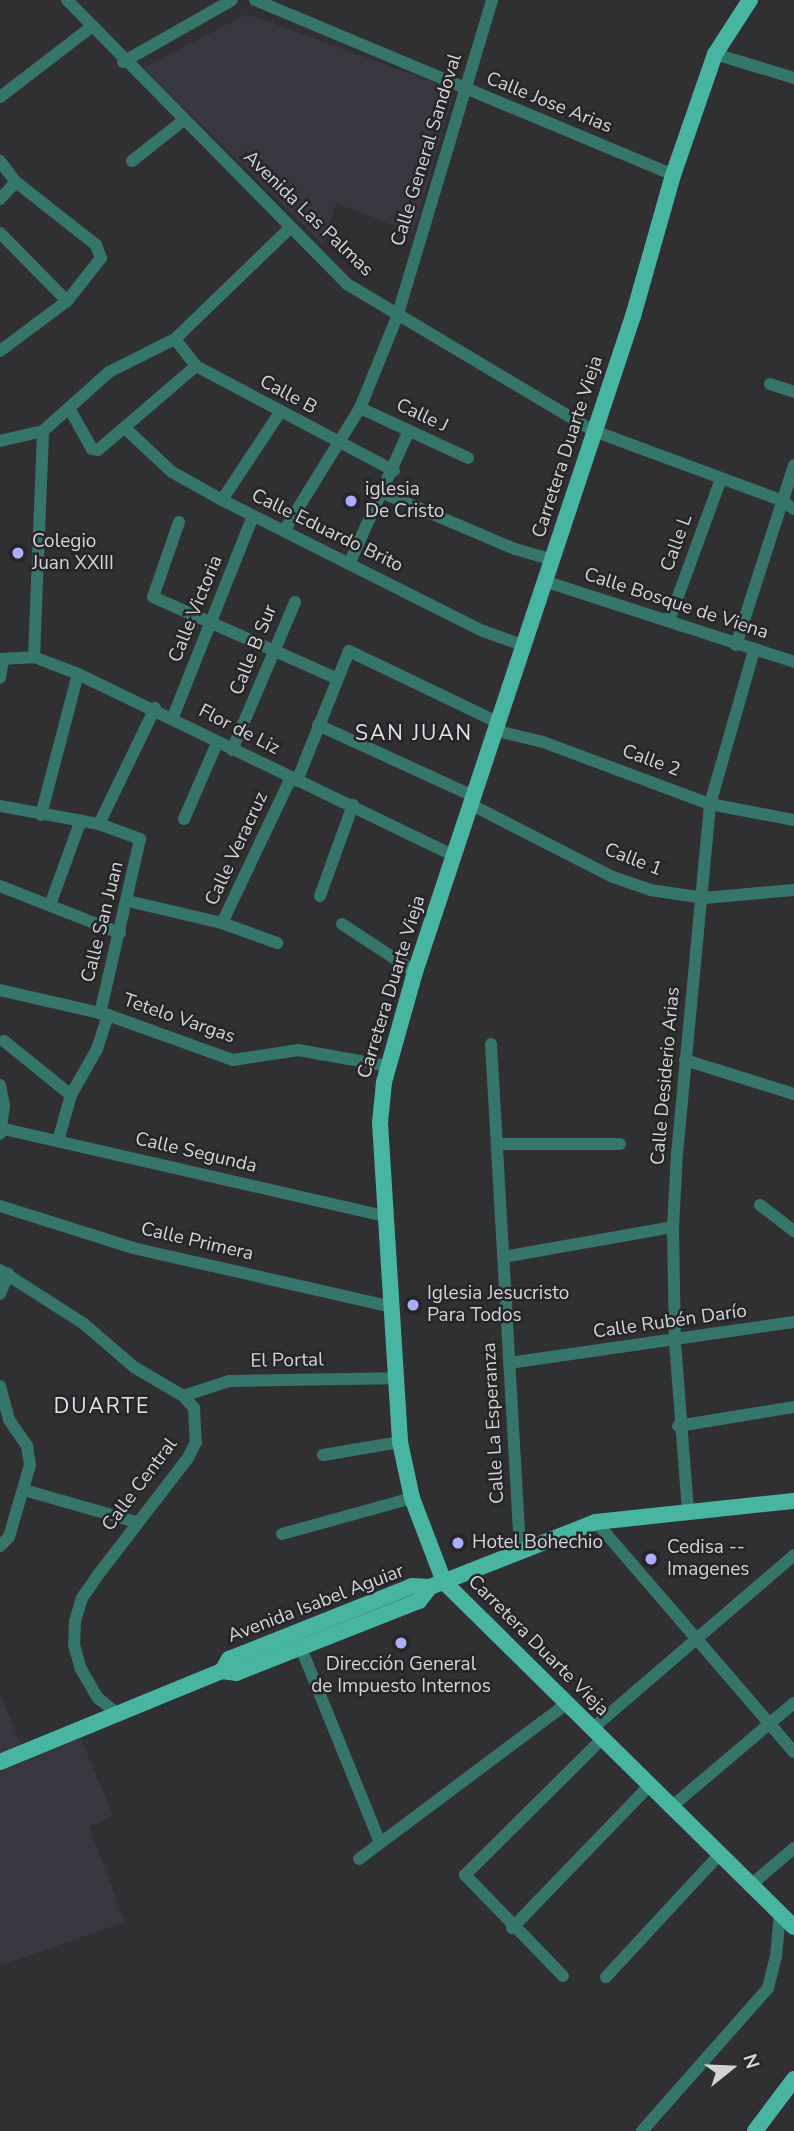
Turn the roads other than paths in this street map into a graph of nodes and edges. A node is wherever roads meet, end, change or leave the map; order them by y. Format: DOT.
graph roads {
  1 [pos="67,0"];
  2 [pos="255,0"];
  3 [pos="750,0"];
  4 [pos="225,2"];
  5 [pos="492,2"];
  6 [pos="90,28"];
  7 [pos="715,54"];
  8 [pos="123,62"];
  9 [pos="794,78"];
  10 [pos="466,90"];
  11 [pos="0,97"];
  12 [pos="184,120"];
  13 [pos="0,161"];
  14 [pos="132,161"];
  15 [pos="673,175"];
  16 [pos="16,182"];
  17 [pos="0,199"];
  18 [pos="289,228"];
  19 [pos="0,233"];
  20 [pos="67,301"];
  21 [pos="397,317"];
  22 [pos="175,339"];
  23 [pos="0,351"];
  24 [pos="196,366"];
  25 [pos="770,384"];
  26 [pos="794,392"];
  27 [pos="69,408"];
  28 [pos="360,408"];
  29 [pos="279,414"];
  30 [pos="126,429"];
  31 [pos="43,431"];
  32 [pos="594,431"];
  33 [pos="408,433"];
  34 [pos="0,442"];
  35 [pos="340,444"];
  36 [pos="468,458"];
  37 [pos="794,465"];
  38 [pos="394,471"];
  39 [pos="721,479"];
  40 [pos="383,493"];
  41 [pos="222,500"];
  42 [pos="781,500"];
  43 [pos="794,509"];
  44 [pos="253,516"];
  45 [pos="179,522"];
  46 [pos="284,531"];
  47 [pos="553,560"];
  48 [pos="349,564"];
  49 [pos="547,582"];
  50 [pos="295,602"];
  51 [pos="669,621"];
  52 [pos="212,624"];
  53 [pos="736,645"];
  54 [pos="525,646"];
  55 [pos="349,651"];
  56 [pos="754,651"];
  57 [pos="277,652"];
  58 [pos="34,657"];
  59 [pos="1,659"];
  60 [pos="794,662"];
  61 [pos="78,674"];
  62 [pos="0,678"];
  63 [pos="336,678"];
  64 [pos="155,708"];
  65 [pos="173,716"];
  66 [pos="318,725"];
  67 [pos="498,727"];
  68 [pos="217,743"];
  69 [pos="232,750"];
  70 [pos="294,779"];
  71 [pos="473,801"];
  72 [pos="710,804"];
  73 [pos="353,805"];
  74 [pos="0,806"];
  75 [pos="41,814"];
  76 [pos="184,819"];
  77 [pos="81,820"];
  78 [pos="794,820"];
  79 [pos="99,824"];
  80 [pos="455,856"];
  81 [pos="0,886"];
  82 [pos="794,890"];
  83 [pos="320,895"];
  84 [pos="704,898"];
  85 [pos="128,901"];
  86 [pos="50,905"];
  87 [pos="222,923"];
  88 [pos="342,924"];
  89 [pos="120,933"];
  90 [pos="277,943"];
  91 [pos="415,972"];
  92 [pos="0,990"];
  93 [pos="104,1014"];
  94 [pos="4,1041"];
  95 [pos="491,1044"];
  96 [pos="685,1060"];
  97 [pos="388,1066"];
  98 [pos="0,1085"];
  99 [pos="71,1094"];
  100 [pos="794,1094"];
  101 [pos="1,1130"];
  102 [pos="58,1141"];
  103 [pos="496,1144"];
  104 [pos="621,1144"];
  105 [pos="760,1205"];
  106 [pos="0,1206"];
  107 [pos="383,1216"];
  108 [pos="673,1227"];
  109 [pos="794,1231"];
  110 [pos="503,1257"];
  111 [pos="4,1272"];
  112 [pos="0,1294"];
  113 [pos="389,1306"];
  114 [pos="794,1322"];
  115 [pos="675,1343"];
  116 [pos="509,1363"];
  117 [pos="393,1378"];
  118 [pos="0,1386"];
  119 [pos="183,1396"];
  120 [pos="794,1407"];
  121 [pos="678,1426"];
  122 [pos="400,1442"];
  123 [pos="323,1455"];
  124 [pos="24,1490"];
  125 [pos="412,1498"];
  126 [pos="794,1501"];
  127 [pos="688,1511"];
  128 [pos="136,1522"];
  129 [pos="596,1522"];
  130 [pos="282,1534"];
  131 [pos="0,1546"];
  132 [pos="520,1549"];
  133 [pos="794,1555"];
  134 [pos="437,1584"];
  135 [pos="698,1640"];
  136 [pos="298,1641"];
  137 [pos="794,1703"];
  138 [pos="566,1704"];
  139 [pos="118,1714"];
  140 [pos="769,1724"];
  141 [pos="597,1734"];
  142 [pos="794,1752"];
  143 [pos="0,1762"];
  144 [pos="648,1787"];
  145 [pos="670,1808"];
  146 [pos="380,1843"];
  147 [pos="794,1848"];
  148 [pos="720,1854"];
  149 [pos="359,1859"];
  150 [pos="752,1884"];
  151 [pos="780,1913"];
  152 [pos="512,1927"];
  153 [pos="794,1927"];
  154 [pos="563,1976"];
  155 [pos="607,1977"];
  156 [pos="794,2079"];
  157 [pos="642,2131"];
  158 [pos="755,2131"];
  1 -- 6 [label="street, Avenida Las Palmas"];
  2 -- 10 [label="street, Calle Jose Arias"];
  3 -- 7 [label="main road, Carretera Duarte Vieja"];
  4 -- 8 [label="street"];
  5 -- 10 [label="street, Calle General Sandoval"];
  6 -- 8 [label="street, Avenida Las Palmas"];
  6 -- 11 [label="street"];
  7 -- 9 [label="street"];
  7 -- 15 [label="main road, Carretera Duarte Vieja"];
  8 -- 12 [label="street, Avenida Las Palmas"];
  10 -- 15 [label="street, Calle Jose Arias"];
  10 -- 21 [label="street, Calle General Sandoval"];
  12 -- 14 [label="street"];
  12 -- 18 [label="street, Avenida Las Palmas"];
  13 -- 16 [label="street"];
  15 -- 32 [label="main road, Carretera Duarte Vieja"];
  16 -- 17 [label="street"];
  16 -- 20 [label="street"];
  18 -- 21 [label="street, Avenida Las Palmas"];
  18 -- 22 [label="street"];
  19 -- 20 [label="street"];
  20 -- 23 [label="street"];
  21 -- 28 [label="street, Calle General Sandoval"];
  21 -- 32 [label="street, Avenida Las Palmas"];
  22 -- 24 [label="street, Calle B"];
  22 -- 27 [label="street"];
  24 -- 29 [label="street, Calle B"];
  24 -- 30 [label="street"];
  25 -- 26 [label="street"];
  27 -- 30 [label="street"];
  27 -- 31 [label="street"];
  28 -- 33 [label="street, Calle J"];
  28 -- 35 [label="street, Calle General Sandoval"];
  29 -- 35 [label="street, Calle B"];
  29 -- 41 [label="street"];
  30 -- 41 [label="street, Calle Eduardo Brito"];
  31 -- 34 [label="street"];
  31 -- 58 [label="street"];
  32 -- 39 [label="street, Avenida Las Palmas"];
  32 -- 47 [label="main road, Carretera Duarte Vieja"];
  33 -- 36 [label="street, Calle J"];
  33 -- 38 [label="street"];
  35 -- 38 [label="street, Calle B"];
  35 -- 46 [label="street, Calle General Sandoval"];
  37 -- 42 [label="street"];
  38 -- 40 [label="street"];
  39 -- 42 [label="street, Avenida Las Palmas"];
  39 -- 51 [label="street, Calle L"];
  40 -- 47 [label="street"];
  40 -- 48 [label="street"];
  41 -- 44 [label="street, Calle Eduardo Brito"];
  42 -- 43 [label="street, Avenida Las Palmas"];
  42 -- 53 [label="street"];
  44 -- 46 [label="street, Calle Eduardo Brito"];
  44 -- 52 [label="street, Calle Victoria"];
  45 -- 52 [label="street"];
  46 -- 48 [label="street, Calle Eduardo Brito"];
  47 -- 49 [label="main road, Carretera Duarte Vieja"];
  48 -- 54 [label="street, Calle Eduardo Brito"];
  49 -- 51 [label="street, Calle Bosque de Viena"];
  49 -- 54 [label="main road, Carretera Duarte Vieja"];
  50 -- 57 [label="street, Calle B Sur"];
  51 -- 53 [label="street, Calle Bosque de Viena"];
  52 -- 57 [label="street"];
  52 -- 65 [label="street, Calle Victoria"];
  53 -- 56 [label="street, Calle Bosque de Viena"];
  54 -- 67 [label="main road, Carretera Duarte Vieja"];
  55 -- 63 [label="street, Calle Veracruz"];
  55 -- 67 [label="street, Calle 2"];
  56 -- 60 [label="street, Calle Bosque de Viena"];
  56 -- 72 [label="street, Calle Desiderio Arias"];
  57 -- 63 [label="street"];
  57 -- 69 [label="street, Calle B Sur"];
  58 -- 59 [label="street, Flor de Liz"];
  58 -- 61 [label="street, Flor de Liz"];
  59 -- 62 [label="street"];
  61 -- 64 [label="street, Flor de Liz"];
  61 -- 75 [label="street"];
  63 -- 66 [label="street, Calle Veracruz"];
  64 -- 65 [label="street, Flor de Liz"];
  64 -- 79 [label="street"];
  65 -- 68 [label="street, Flor de Liz"];
  66 -- 70 [label="street, Calle Veracruz"];
  66 -- 71 [label="street, Calle 1"];
  67 -- 71 [label="main road, Carretera Duarte Vieja"];
  67 -- 72 [label="street, Calle 2"];
  68 -- 69 [label="street, Flor de Liz"];
  68 -- 76 [label="street"];
  69 -- 70 [label="street, Flor de Liz"];
  70 -- 73 [label="street, Flor de Liz"];
  70 -- 87 [label="street, Calle Veracruz"];
  71 -- 80 [label="main road, Carretera Duarte Vieja"];
  71 -- 84 [label="street, Calle 1"];
  72 -- 78 [label="street, Calle 2"];
  72 -- 84 [label="street, Calle Desiderio Arias"];
  73 -- 80 [label="street, Flor de Liz"];
  73 -- 83 [label="street"];
  74 -- 75 [label="street"];
  75 -- 77 [label="street"];
  77 -- 79 [label="street"];
  77 -- 86 [label="street"];
  79 -- 85 [label="street, Calle San Juan"];
  80 -- 91 [label="main road, Carretera Duarte Vieja"];
  81 -- 86 [label="street"];
  82 -- 84 [label="street, Calle 1"];
  84 -- 96 [label="street, Calle Desiderio Arias"];
  85 -- 87 [label="street, Calle Veracruz"];
  85 -- 89 [label="street, Calle San Juan"];
  86 -- 89 [label="street"];
  87 -- 90 [label="street"];
  88 -- 91 [label="street"];
  89 -- 93 [label="street, Calle San Juan"];
  91 -- 97 [label="main road, Carretera Duarte Vieja"];
  92 -- 93 [label="street, Tetelo Vargas"];
  93 -- 97 [label="street, Tetelo Vargas"];
  93 -- 99 [label="street, Calle San Juan"];
  94 -- 99 [label="street"];
  95 -- 103 [label="street, Calle La Esperanza"];
  96 -- 100 [label="street"];
  96 -- 108 [label="street, Calle Desiderio Arias"];
  97 -- 107 [label="main road, Carretera Duarte Vieja"];
  98 -- 101 [label="street"];
  99 -- 102 [label="street, Calle San Juan"];
  101 -- 102 [label="street, Calle Segunda"];
  102 -- 107 [label="street, Calle Segunda"];
  103 -- 104 [label="street"];
  103 -- 110 [label="street, Calle La Esperanza"];
  105 -- 109 [label="street"];
  106 -- 113 [label="street, Calle Primera"];
  107 -- 113 [label="main road, Carretera Duarte Vieja"];
  108 -- 110 [label="street"];
  108 -- 115 [label="street, Calle Desiderio Arias"];
  110 -- 116 [label="street, Calle La Esperanza"];
  111 -- 112 [label="street"];
  111 -- 119 [label="street"];
  113 -- 117 [label="main road, Carretera Duarte Vieja"];
  114 -- 115 [label="street, Calle Rubén Darío"];
  115 -- 116 [label="street, Calle Rubén Darío"];
  115 -- 121 [label="street, Calle Desiderio Arias"];
  116 -- 132 [label="street, Calle La Esperanza"];
  117 -- 119 [label="street, El Portal"];
  117 -- 122 [label="main road, Carretera Duarte Vieja"];
  118 -- 124 [label="street"];
  119 -- 128 [label="street, Calle Central"];
  120 -- 121 [label="street"];
  121 -- 127 [label="street, Calle Desiderio Arias"];
  122 -- 123 [label="street"];
  122 -- 125 [label="main road, Carretera Duarte Vieja"];
  124 -- 128 [label="street"];
  124 -- 131 [label="street"];
  125 -- 130 [label="street"];
  125 -- 134 [label="main road, Carretera Duarte Vieja"];
  126 -- 127 [label="main road, Avenida Isabel Aguiar"];
  127 -- 129 [label="main road, Avenida Isabel Aguiar"];
  128 -- 139 [label="street, Calle Central"];
  129 -- 132 [label="main road, Avenida Isabel Aguiar"];
  129 -- 135 [label="street"];
  132 -- 134 [label="main road, Avenida Isabel Aguiar"];
  133 -- 135 [label="street"];
  134 -- 136 [label="main road, Avenida Isabel Aguiar"];
  134 -- 138 [label="main road, Carretera Duarte Vieja"];
  135 -- 140 [label="street"];
  135 -- 141 [label="street"];
  136 -- 139 [label="main road, Avenida Isabel Aguiar"];
  136 -- 146 [label="street"];
  137 -- 140 [label="street"];
  138 -- 141 [label="main road, Carretera Duarte Vieja"];
  138 -- 146 [label="street"];
  139 -- 143 [label="main road, Avenida Isabel Aguiar"];
  140 -- 142 [label="street"];
  140 -- 145 [label="street"];
  141 -- 144 [label="main road, Carretera Duarte Vieja"];
  141 -- 152 [label="street"];
  144 -- 145 [label="main road, Carretera Duarte Vieja"];
  144 -- 152 [label="street"];
  145 -- 148 [label="main road, Carretera Duarte Vieja"];
  146 -- 149 [label="street"];
  147 -- 150 [label="street"];
  148 -- 150 [label="main road, Carretera Duarte Vieja"];
  148 -- 155 [label="street"];
  150 -- 151 [label="main road, Carretera Duarte Vieja"];
  151 -- 153 [label="main road, Carretera Duarte Vieja"];
  151 -- 157 [label="street"];
  152 -- 154 [label="street"];
  156 -- 158 [label="main road"];
}
